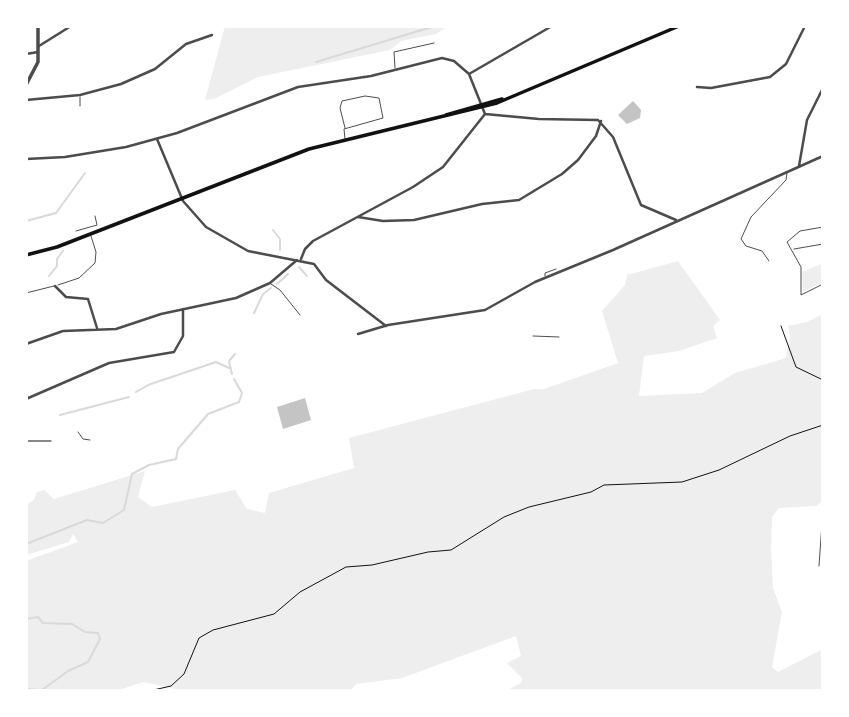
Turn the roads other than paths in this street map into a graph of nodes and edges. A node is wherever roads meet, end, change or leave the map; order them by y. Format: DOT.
graph roads {
  1 [pos="38,26"];
  2 [pos="71,26"];
  3 [pos="552,26"];
  4 [pos="805,26"];
  5 [pos="676,27"];
  6 [pos="212,35"];
  7 [pos="434,43"];
  8 [pos="39,46"];
  9 [pos="38,52"];
  10 [pos="26,54"];
  11 [pos="395,71"];
  12 [pos="469,74"];
  13 [pos="26,85"];
  14 [pos="697,87"];
  15 [pos="823,88"];
  16 [pos="80,95"];
  17 [pos="26,100"];
  18 [pos="80,106"];
  19 [pos="482,106"];
  20 [pos="485,114"];
  21 [pos="601,121"];
  22 [pos="345,128"];
  23 [pos="157,139"];
  24 [pos="345,140"];
  25 [pos="823,156"];
  26 [pos="26,159"];
  27 [pos="799,166"];
  28 [pos="787,172"];
  29 [pos="182,198"];
  30 [pos="94,216"];
  31 [pos="358,217"];
  32 [pos="677,221"];
  33 [pos="823,227"];
  34 [pos="76,231"];
  35 [pos="90,234"];
  36 [pos="823,244"];
  37 [pos="792,250"];
  38 [pos="26,255"];
  39 [pos="299,260"];
  40 [pos="769,261"];
  41 [pos="556,269"];
  42 [pos="545,278"];
  43 [pos="270,283"];
  44 [pos="26,284"];
  45 [pos="823,284"];
  46 [pos="55,286"];
  47 [pos="27,293"];
  48 [pos="183,309"];
  49 [pos="300,315"];
  50 [pos="386,326"];
  51 [pos="97,328"];
  52 [pos="358,334"];
  53 [pos="533,337"];
  54 [pos="559,337"];
  55 [pos="26,344"];
  56 [pos="26,399"];
  57 [pos="78,432"];
  58 [pos="90,440"];
  59 [pos="823,509"];
  60 [pos="819,566"];
  1 -- 8 [label="street"];
  2 -- 8 [label="street"];
  3 -- 12 [label="street"];
  4 -- 14 [label="street"];
  5 -- 19 [label="main road"];
  6 -- 16 [label="street"];
  7 -- 11 [label="lane"];
  8 -- 9 [label="street"];
  9 -- 10 [label="street"];
  9 -- 13 [label="street"];
  11 -- 12 [label="street"];
  11 -- 23 [label="street"];
  12 -- 19 [label="street"];
  15 -- 27 [label="street"];
  16 -- 17 [label="street"];
  16 -- 18 [label="lane"];
  19 -- 20 [label="street"];
  19 -- 24 [label="main road"];
  20 -- 21 [label="street"];
  20 -- 31 [label="street"];
  21 -- 31 [label="street"];
  21 -- 32 [label="street"];
  22 -- 22 [label="lane"];
  22 -- 24 [label="lane"];
  23 -- 26 [label="street"];
  23 -- 29 [label="street"];
  24 -- 29 [label="main road"];
  25 -- 27 [label="street"];
  27 -- 28 [label="street"];
  28 -- 32 [label="street"];
  28 -- 40 [label="lane"];
  29 -- 35 [label="main road"];
  29 -- 39 [label="street"];
  30 -- 34 [label="lane"];
  31 -- 39 [label="street"];
  32 -- 42 [label="street"];
  33 -- 37 [label="lane"];
  35 -- 38 [label="main road"];
  35 -- 46 [label="lane"];
  36 -- 37 [label="lane"];
  37 -- 45 [label="lane"];
  39 -- 43 [label="street"];
  39 -- 50 [label="street"];
  41 -- 42 [label="lane"];
  42 -- 50 [label="street"];
  43 -- 48 [label="street"];
  43 -- 49 [label="lane"];
  44 -- 47 [label="lane"];
  46 -- 47 [label="lane"];
  46 -- 51 [label="street"];
  48 -- 51 [label="street"];
  48 -- 56 [label="street"];
  50 -- 52 [label="street"];
  51 -- 55 [label="street"];
  53 -- 54 [label="lane"];
  57 -- 58 [label="lane"];
  59 -- 60 [label="lane"];
}
